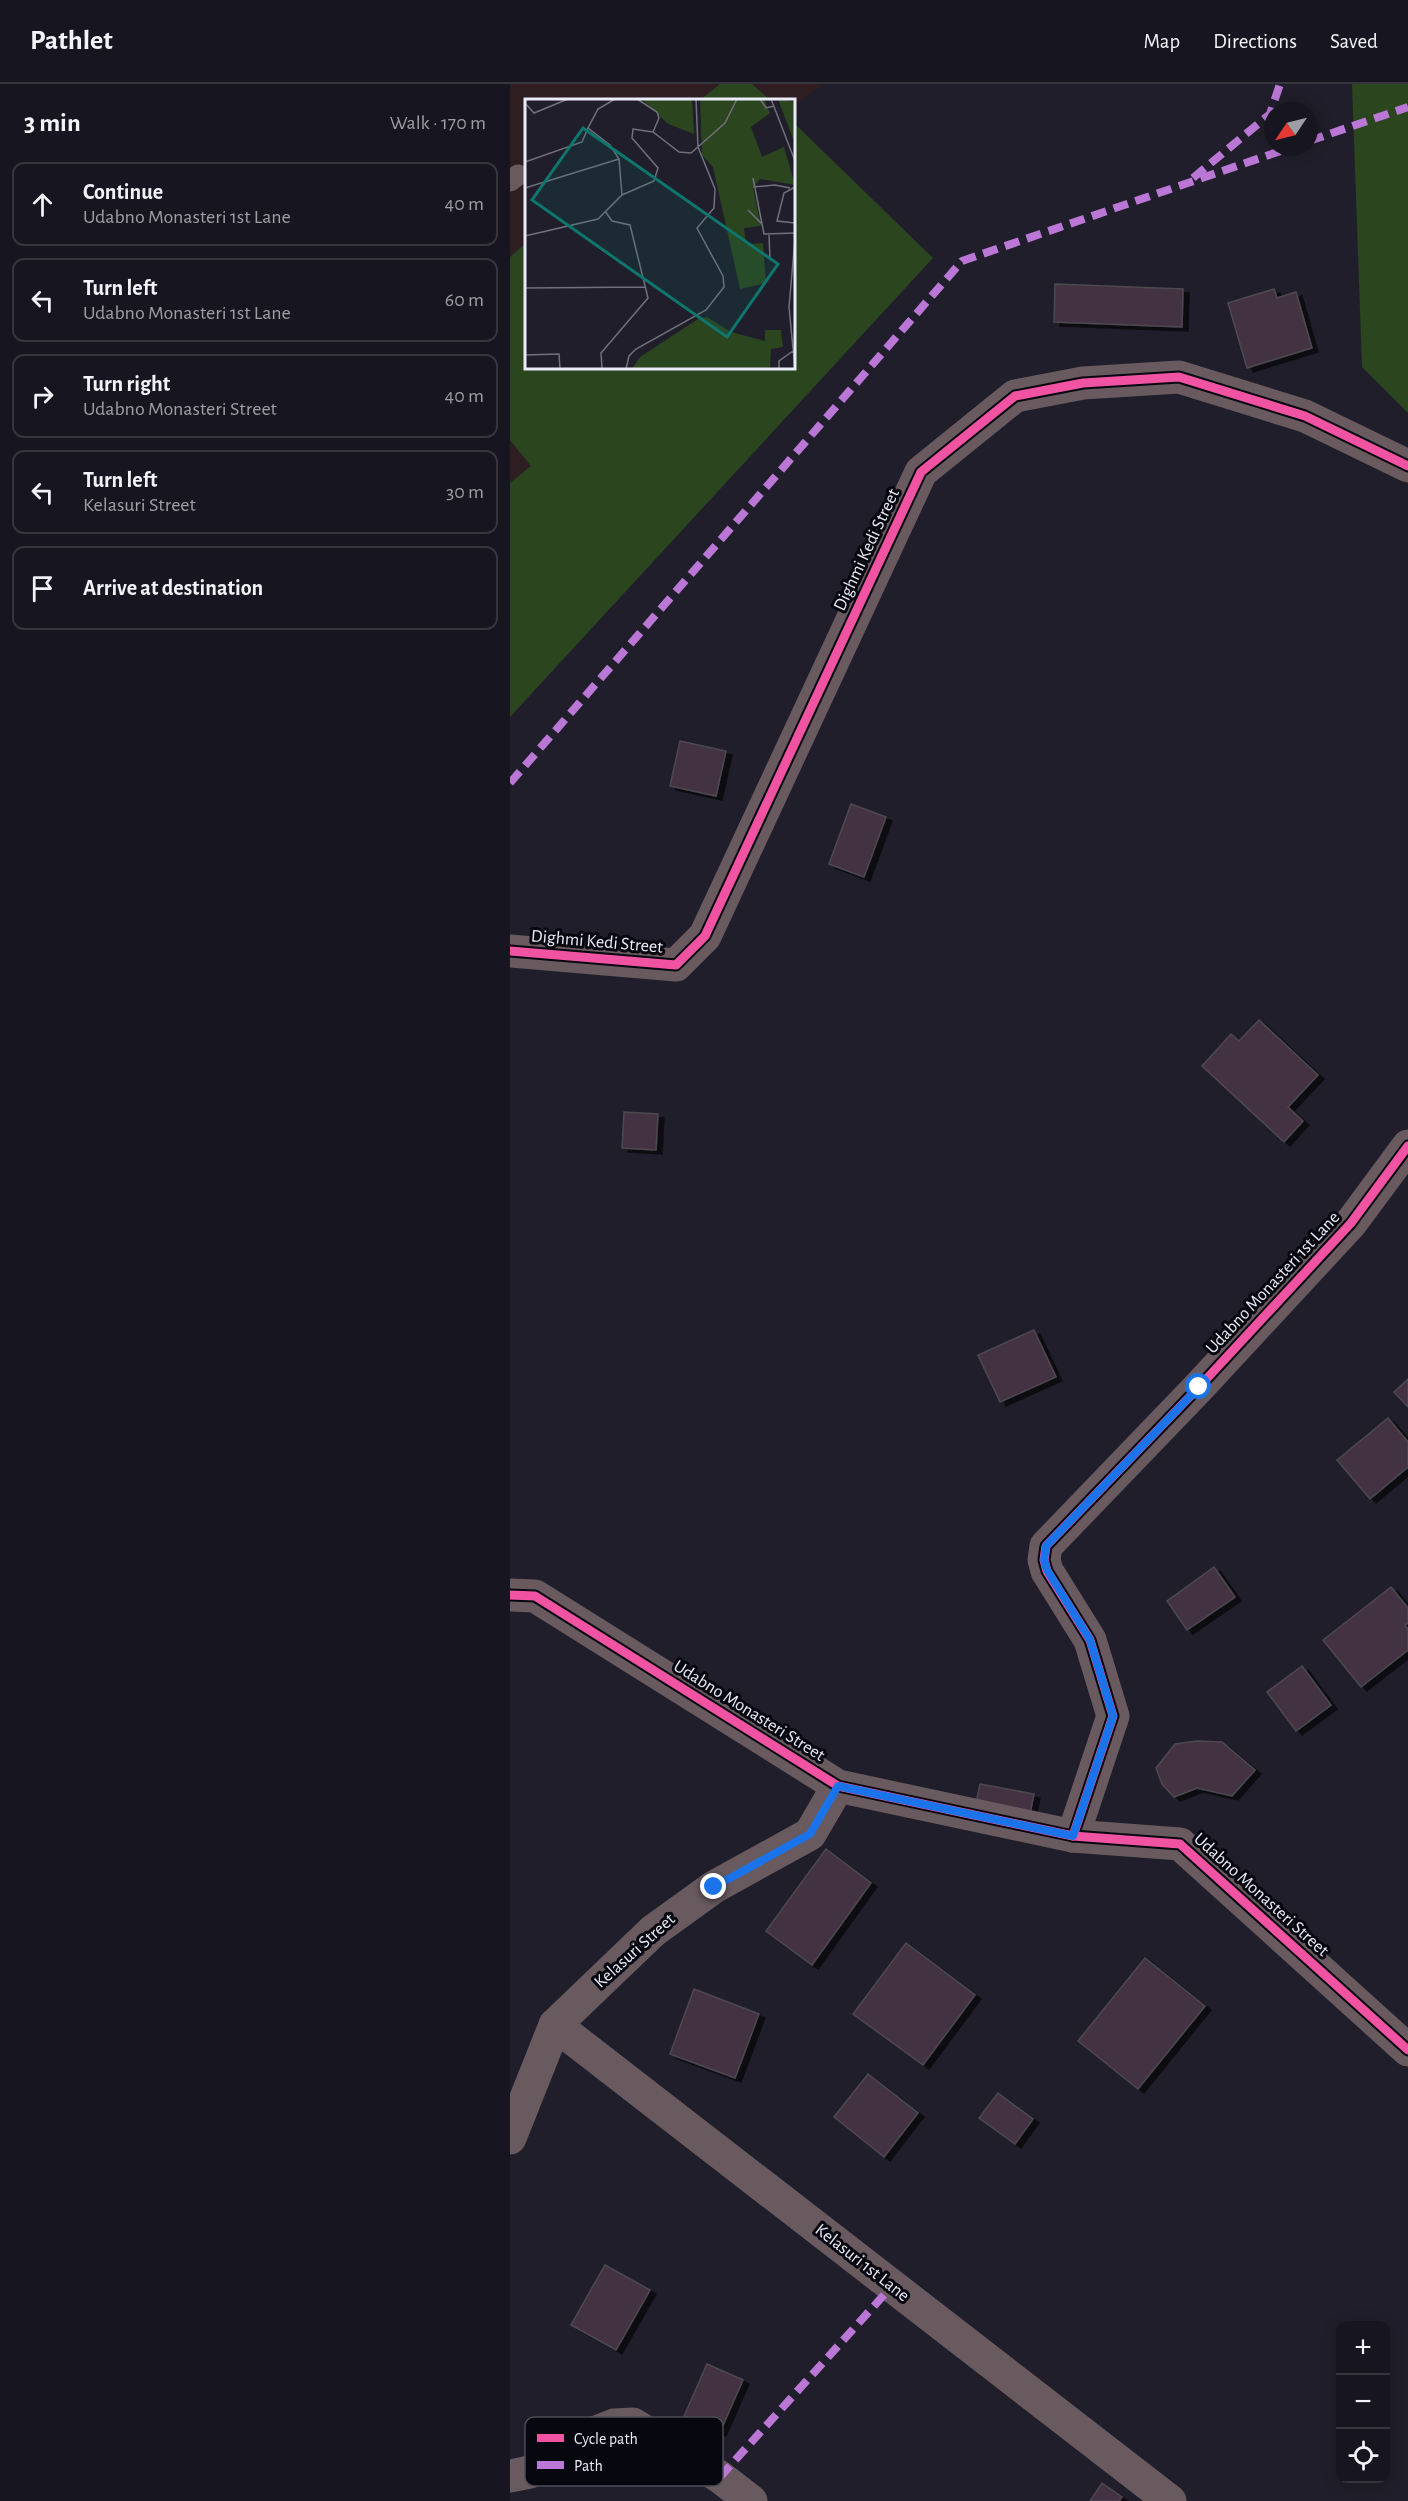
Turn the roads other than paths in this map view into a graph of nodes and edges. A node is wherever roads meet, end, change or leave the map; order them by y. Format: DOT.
graph roads {
  1 [pos="1408,465"];
  2 [pos="510,951"];
  3 [pos="1408,1146"];
  4 [pos="510,1595"];
  5 [pos="838,1786"];
  6 [pos="1073,1836"];
  7 [pos="555,2025"];
  8 [pos="1408,2050"];
  9 [pos="510,2138"];
  10 [pos="525,2473"];
  11 [pos="510,2476"];
  12 [pos="723,2479"];
  13 [pos="751,2501"];
  14 [pos="1170,2501"];
  1 -- 2 [label="street, Dighmi Kedi Street"];
  3 -- 6 [label="street, Udabno Monasteri 1st Lane"];
  4 -- 5 [label="street, Udabno Monasteri Street"];
  5 -- 6 [label="street, Udabno Monasteri Street"];
  5 -- 7 [label="street, Kelasuri Street"];
  6 -- 8 [label="street, Udabno Monasteri Street"];
  7 -- 9 [label="street, Kelasuri Street"];
  7 -- 14 [label="street, Kelasuri 1st Lane"];
  10 -- 11 [label="street"];
  12 -- 13 [label="street"];
}
